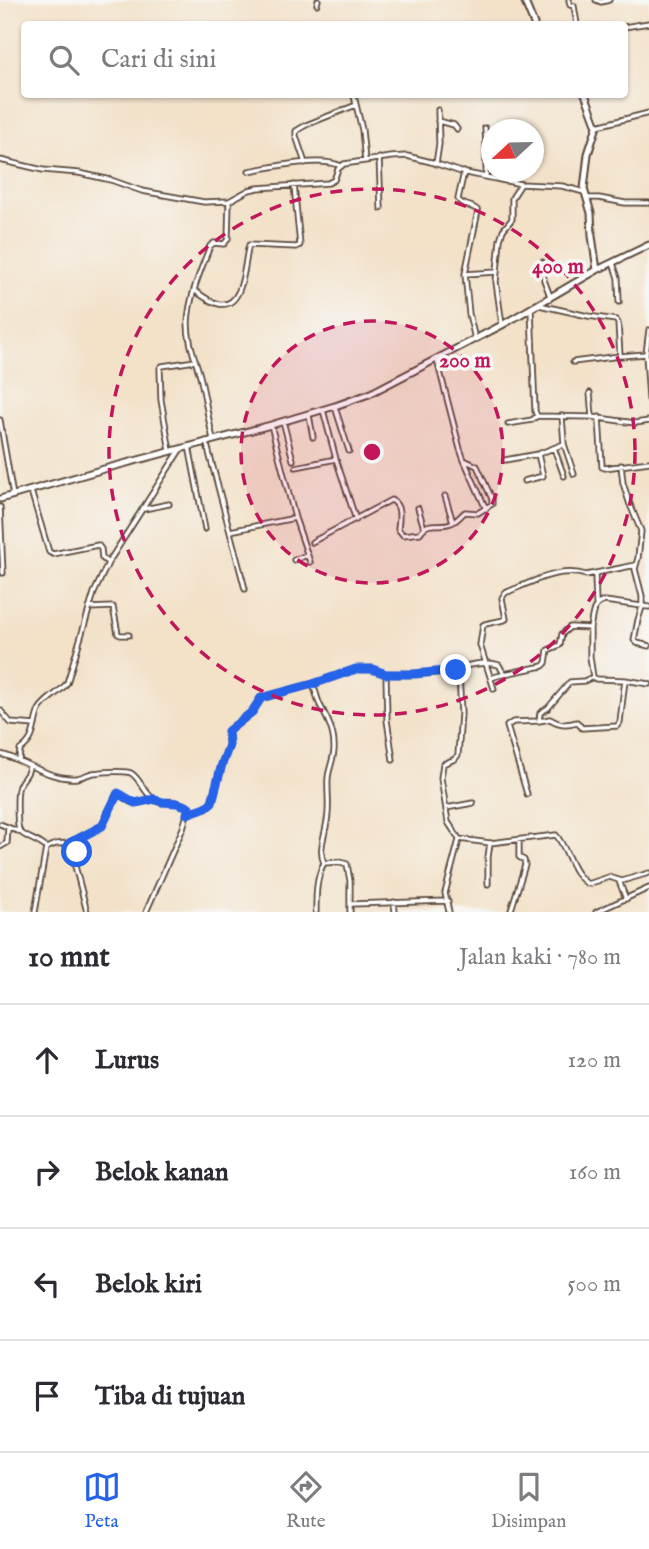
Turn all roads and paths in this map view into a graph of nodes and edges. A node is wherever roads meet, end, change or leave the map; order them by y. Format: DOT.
graph roads {
  1 [pos="524,0"];
  2 [pos="569,0"];
  3 [pos="596,0"];
  4 [pos="609,0"];
  5 [pos="533,21"];
  6 [pos="576,21"];
  7 [pos="649,23"];
  8 [pos="628,26"];
  9 [pos="354,98"];
  10 [pos="586,98"];
  11 [pos="356,105"];
  12 [pos="438,110"];
  13 [pos="649,113"];
  14 [pos="438,121"];
  15 [pos="597,126"];
  16 [pos="457,129"];
  17 [pos="379,158"];
  18 [pos="0,160"];
  19 [pos="365,161"];
  20 [pos="305,163"];
  21 [pos="436,163"];
  22 [pos="341,166"];
  23 [pos="249,171"];
  24 [pos="464,172"];
  25 [pos="481,176"];
  26 [pos="511,182"];
  27 [pos="521,184"];
  28 [pos="294,185"];
  29 [pos="586,195"];
  30 [pos="229,201"];
  31 [pos="649,203"];
  32 [pos="381,208"];
  33 [pos="649,245"];
  34 [pos="542,262"];
  35 [pos="613,263"];
  36 [pos="597,270"];
  37 [pos="496,272"];
  38 [pos="465,274"];
  39 [pos="194,290"];
  40 [pos="550,296"];
  41 [pos="619,302"];
  42 [pos="537,305"];
  43 [pos="531,309"];
  44 [pos="502,324"];
  45 [pos="649,330"];
  46 [pos="475,339"];
  47 [pos="646,354"];
  48 [pos="620,356"];
  49 [pos="195,360"];
  50 [pos="437,360"];
  51 [pos="573,362"];
  52 [pos="590,393"];
  53 [pos="649,398"];
  54 [pos="335,407"];
  55 [pos="323,410"];
  56 [pos="309,414"];
  57 [pos="537,416"];
  58 [pos="562,416"];
  59 [pos="592,417"];
  60 [pos="599,417"];
  61 [pos="0,420"];
  62 [pos="283,421"];
  63 [pos="649,421"];
  64 [pos="508,424"];
  65 [pos="271,425"];
  66 [pos="210,437"];
  67 [pos="313,437"];
  68 [pos="564,444"];
  69 [pos="189,446"];
  70 [pos="554,448"];
  71 [pos="181,449"];
  72 [pos="170,451"];
  73 [pos="349,452"];
  74 [pos="538,454"];
  75 [pos="336,459"];
  76 [pos="293,460"];
  77 [pos="464,460"];
  78 [pos="505,460"];
  79 [pos="649,462"];
  80 [pos="621,465"];
  81 [pos="296,467"];
  82 [pos="574,474"];
  83 [pos="564,475"];
  84 [pos="524,481"];
  85 [pos="31,491"];
  86 [pos="13,496"];
  87 [pos="445,496"];
  88 [pos="0,499"];
  89 [pos="169,504"];
  90 [pos="0,507"];
  91 [pos="418,508"];
  92 [pos="143,509"];
  93 [pos="486,509"];
  94 [pos="295,518"];
  95 [pos="356,520"];
  96 [pos="453,522"];
  97 [pos="424,528"];
  98 [pos="205,529"];
  99 [pos="230,531"];
  100 [pos="312,542"];
  101 [pos="307,555"];
  102 [pos="294,560"];
  103 [pos="310,562"];
  104 [pos="108,563"];
  105 [pos="636,565"];
  106 [pos="3,573"];
  107 [pos="595,574"];
  108 [pos="244,589"];
  109 [pos="596,604"];
  110 [pos="642,607"];
  111 [pos="649,607"];
  112 [pos="89,608"];
  113 [pos="590,628"];
  114 [pos="129,635"];
  115 [pos="649,646"];
  116 [pos="486,663"];
  117 [pos="459,671"];
  118 [pos="386,674"];
  119 [pos="504,674"];
  120 [pos="593,677"];
  121 [pos="491,678"];
  122 [pos="625,680"];
  123 [pos="313,684"];
  124 [pos="649,684"];
  125 [pos="494,689"];
  126 [pos="0,710"];
  127 [pos="539,720"];
  128 [pos="35,725"];
  129 [pos="0,754"];
  130 [pos="19,760"];
  131 [pos="393,760"];
  132 [pos="29,766"];
  133 [pos="527,794"];
  134 [pos="154,799"];
  135 [pos="473,803"];
  136 [pos="446,808"];
  137 [pos="187,814"];
  138 [pos="0,824"];
  139 [pos="8,828"];
  140 [pos="20,832"];
  141 [pos="459,839"];
  142 [pos="519,840"];
  143 [pos="74,841"];
  144 [pos="490,843"];
  145 [pos="0,847"];
  146 [pos="46,849"];
  147 [pos="324,863"];
  148 [pos="649,873"];
  149 [pos="618,881"];
  150 [pos="488,884"];
  151 [pos="649,888"];
  152 [pos="626,899"];
  153 [pos="448,901"];
  154 [pos="394,902"];
  155 [pos="351,905"];
  156 [pos="35,912"];
  157 [pos="87,912"];
  158 [pos="146,912"];
  159 [pos="316,912"];
  160 [pos="350,912"];
  161 [pos="395,912"];
  162 [pos="449,912"];
  163 [pos="512,912"];
  164 [pos="596,912"];
  1 -- 5 [label="street"];
  2 -- 6 [label="street"];
  3 -- 4 [label="street"];
  7 -- 8 [label="street"];
  9 -- 11 [label="street"];
  10 -- 15 [label="street"];
  11 -- 19 [label="street"];
  11 -- 20 [label="street"];
  12 -- 14 [label="street"];
  13 -- 15 [label="street"];
  14 -- 16 [label="street"];
  14 -- 21 [label="street"];
  15 -- 29 [label="street"];
  17 -- 19 [label="street"];
  17 -- 21 [label="street"];
  17 -- 32 [label="street"];
  18 -- 30 [label="street"];
  19 -- 22 [label="street"];
  20 -- 22 [label="street"];
  20 -- 23 [label="street"];
  21 -- 24 [label="street"];
  22 -- 28 [label="street"];
  24 -- 25 [label="street"];
  24 -- 38 [label="street"];
  26 -- 27 [label="street"];
  27 -- 29 [label="street"];
  27 -- 37 [label="street"];
  28 -- 30 [label="street"];
  28 -- 39 [label="street"];
  29 -- 31 [label="street"];
  29 -- 36 [label="street"];
  30 -- 39 [label="street"];
  33 -- 35 [label="street"];
  34 -- 40 [label="street"];
  35 -- 36 [label="street"];
  35 -- 41 [label="street"];
  36 -- 40 [label="street"];
  37 -- 38 [label="street"];
  37 -- 44 [label="street"];
  38 -- 46 [label="street"];
  39 -- 49 [label="street"];
  40 -- 42 [label="street"];
  42 -- 43 [label="street"];
  42 -- 48 [label="street"];
  43 -- 44 [label="street"];
  43 -- 57 [label="street"];
  44 -- 46 [label="street"];
  45 -- 47 [label="street"];
  46 -- 50 [label="street"];
  47 -- 48 [label="street"];
  47 -- 53 [label="street"];
  48 -- 51 [label="street"];
  49 -- 66 [label="street"];
  49 -- 72 [label="street"];
  50 -- 54 [label="street"];
  50 -- 77 [label="street"];
  52 -- 59 [label="street"];
  54 -- 55 [label="street"];
  54 -- 73 [label="street"];
  55 -- 56 [label="street"];
  55 -- 75 [label="street"];
  56 -- 62 [label="street"];
  56 -- 67 [label="street"];
  57 -- 58 [label="street"];
  57 -- 64 [label="street"];
  58 -- 59 [label="street"];
  58 -- 68 [label="street"];
  59 -- 60 [label="street"];
  60 -- 63 [label="street"];
  60 -- 80 [label="street"];
  61 -- 86 [label="street"];
  62 -- 65 [label="street"];
  62 -- 76 [label="street"];
  65 -- 66 [label="street"];
  65 -- 94 [label="street"];
  66 -- 69 [label="street"];
  66 -- 99 [label="street"];
  68 -- 70 [label="street"];
  68 -- 82 [label="street"];
  69 -- 71 [label="street"];
  69 -- 98 [label="street"];
  70 -- 74 [label="street"];
  70 -- 83 [label="street"];
  71 -- 72 [label="street"];
  71 -- 92 [label="street"];
  72 -- 85 [label="street"];
  74 -- 78 [label="street"];
  74 -- 84 [label="street"];
  75 -- 81 [label="street"];
  75 -- 95 [label="street"];
  77 -- 93 [label="street"];
  77 -- 93 [label="street"];
  79 -- 80 [label="street"];
  80 -- 105 [label="street"];
  85 -- 86 [label="street"];
  85 -- 104 [label="street"];
  86 -- 88 [label="street"];
  87 -- 96 [label="street"];
  89 -- 92 [label="street"];
  90 -- 106 [label="street"];
  91 -- 97 [label="street"];
  92 -- 104 [label="street"];
  93 -- 96 [label="street"];
  94 -- 99 [label="street"];
  94 -- 101 [label="street"];
  95 -- 97 [label="street"];
  95 -- 100 [label="street"];
  96 -- 97 [label="street"];
  99 -- 108 [label="street"];
  101 -- 102 [label="street"];
  101 -- 103 [label="street"];
  104 -- 112 [label="street"];
  105 -- 107 [label="street"];
  105 -- 110 [label="street"];
  107 -- 109 [label="street"];
  107 -- 116 [label="street"];
  109 -- 110 [label="street"];
  109 -- 113 [label="street"];
  110 -- 111 [label="street"];
  110 -- 115 [label="street"];
  112 -- 114 [label="street"];
  112 -- 128 [label="street"];
  113 -- 119 [label="street"];
  113 -- 120 [label="street"];
  116 -- 117 [label="street"];
  116 -- 119 [label="street"];
  116 -- 121 [label="street"];
  117 -- 118 [label="street"];
  117 -- 136 [label="street"];
  118 -- 123 [label="street"];
  118 -- 131 [label="street"];
  119 -- 121 [label="street"];
  120 -- 122 [label="street"];
  120 -- 127 [label="street"];
  121 -- 125 [label="street"];
  122 -- 124 [label="street"];
  122 -- 127 [label="street"];
  123 -- 137 [label="street"];
  123 -- 147 [label="street"];
  126 -- 128 [label="street"];
  127 -- 133 [label="street"];
  128 -- 130 [label="street"];
  129 -- 130 [label="street"];
  130 -- 132 [label="street"];
  132 -- 134 [label="street"];
  132 -- 140 [label="street"];
  134 -- 137 [label="street"];
  134 -- 143 [label="street"];
  135 -- 136 [label="street"];
  136 -- 141 [label="street"];
  137 -- 158 [label="street"];
  138 -- 139 [label="street"];
  139 -- 140 [label="street"];
  139 -- 145 [label="street"];
  140 -- 146 [label="street"];
  141 -- 144 [label="street"];
  141 -- 153 [label="street"];
  142 -- 144 [label="street"];
  142 -- 149 [label="street"];
  142 -- 163 [label="street"];
  143 -- 146 [label="street"];
  143 -- 157 [label="street"];
  144 -- 150 [label="street"];
  146 -- 156 [label="street"];
  147 -- 155 [label="street"];
  147 -- 159 [label="street"];
  148 -- 149 [label="street"];
  149 -- 152 [label="street"];
  151 -- 152 [label="street"];
  152 -- 164 [label="street"];
  153 -- 154 [label="street"];
  153 -- 162 [label="street"];
  154 -- 155 [label="street"];
  154 -- 161 [label="street"];
  155 -- 160 [label="street"];
}
